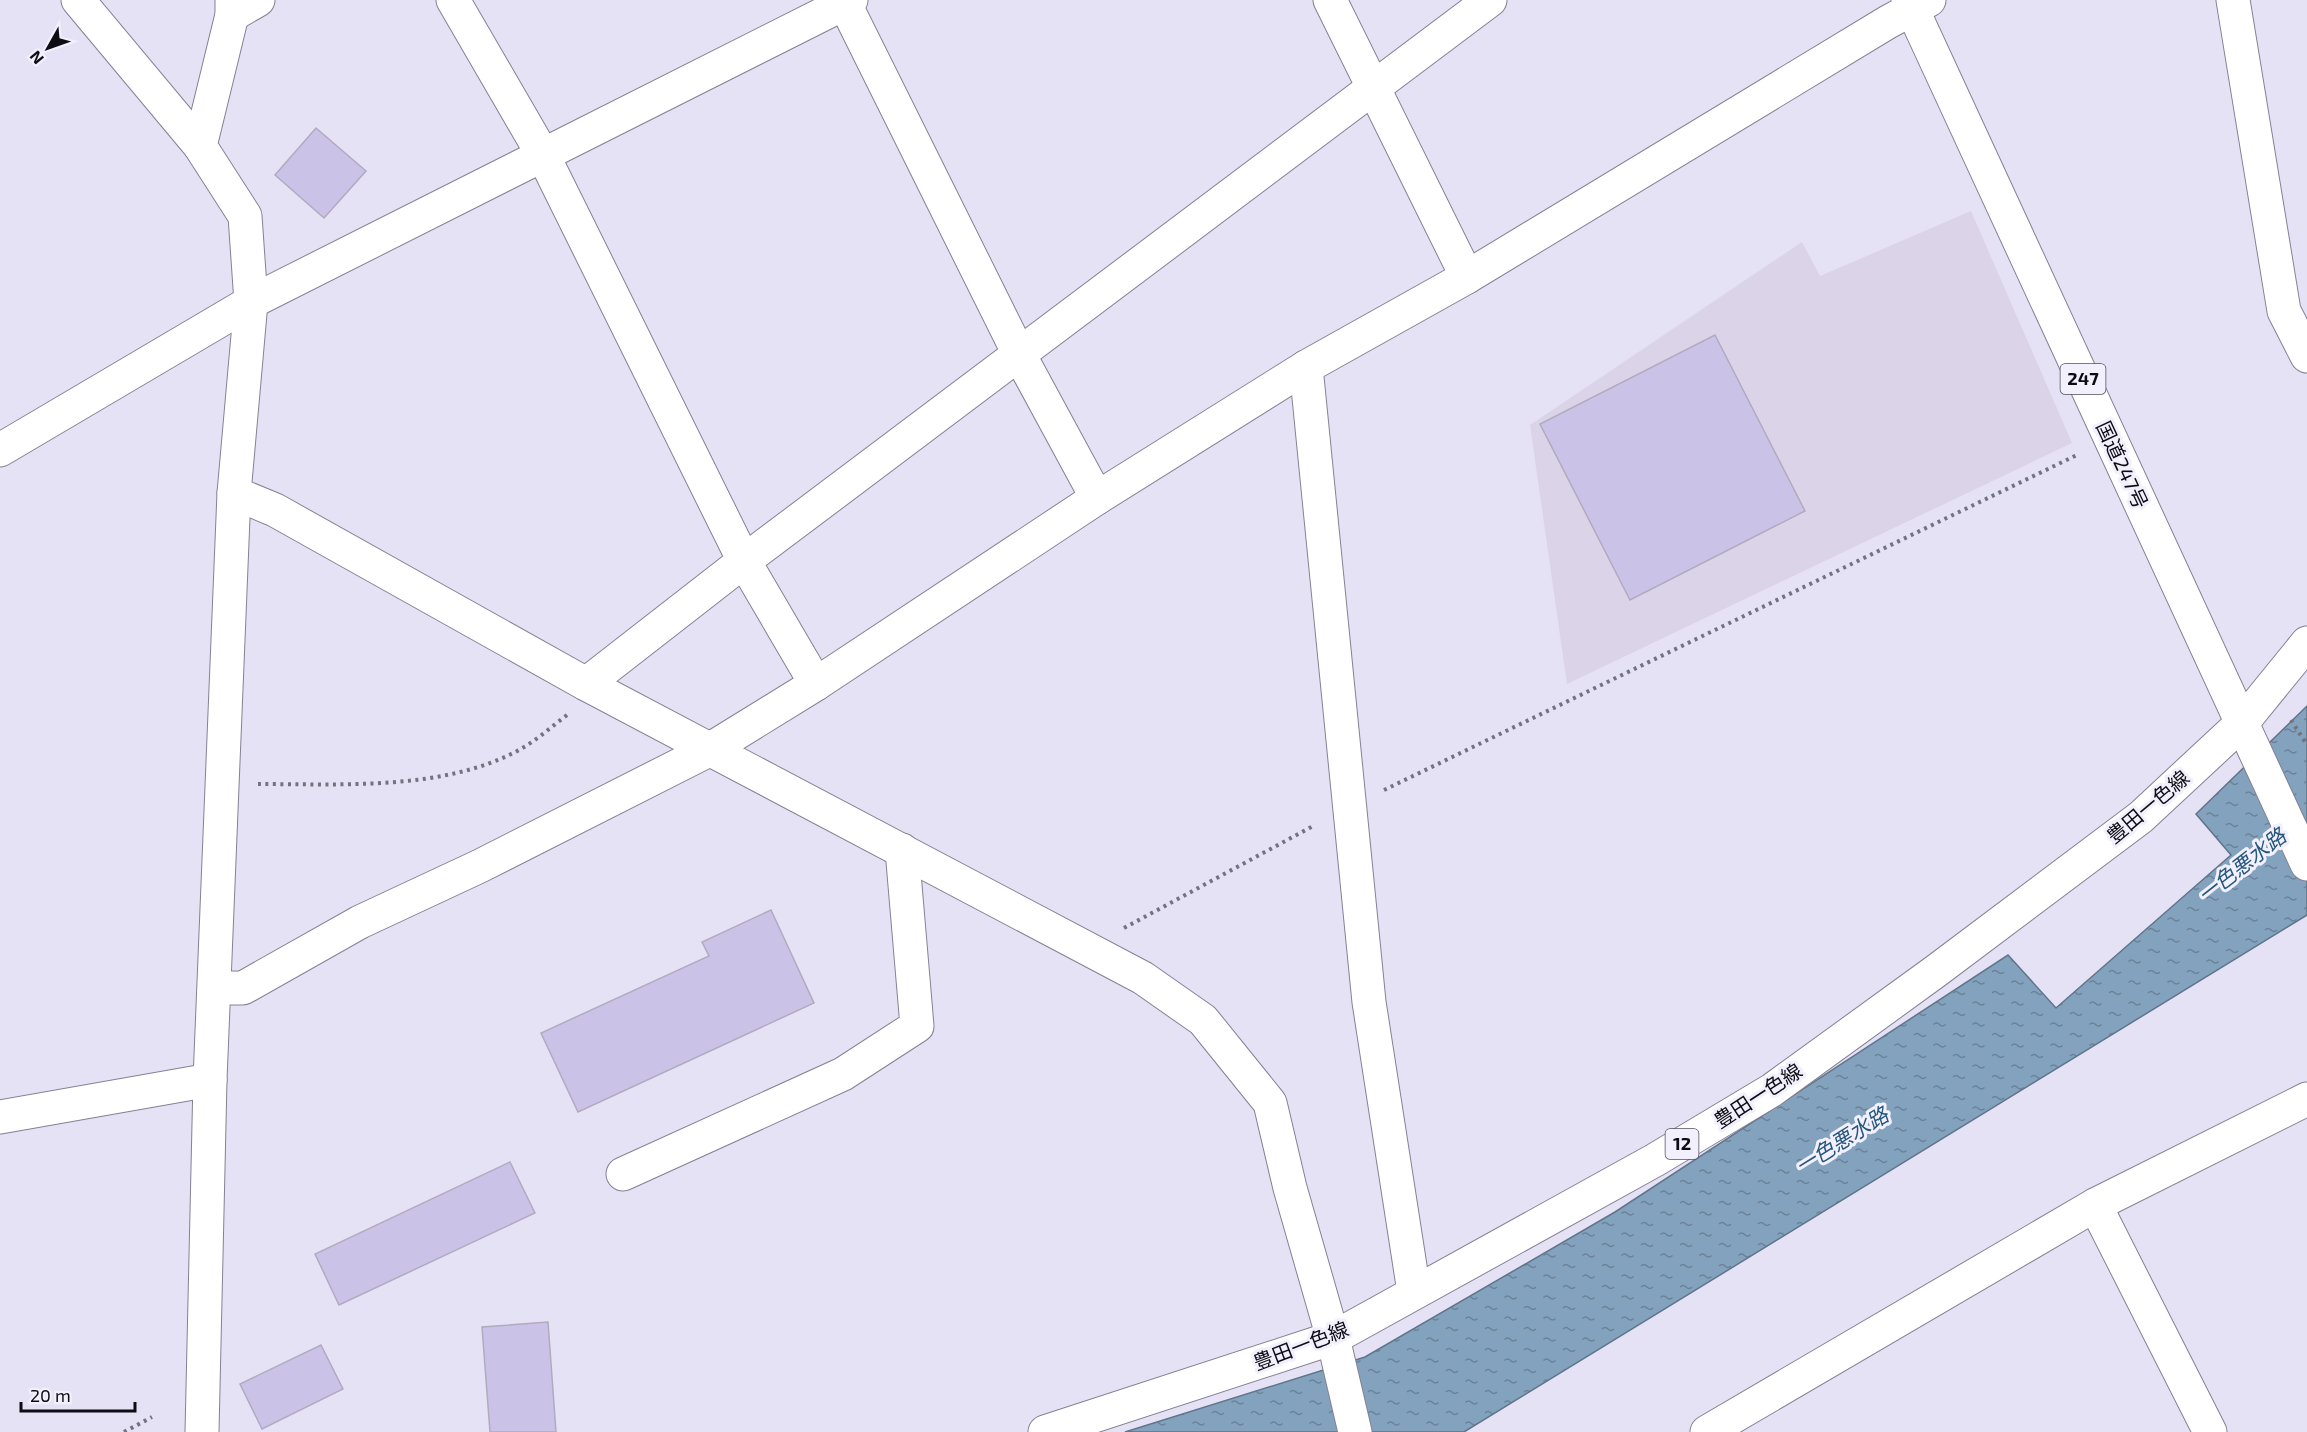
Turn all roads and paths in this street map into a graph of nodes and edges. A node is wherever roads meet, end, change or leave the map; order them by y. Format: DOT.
graph roads {
  1 [pos="78,0"];
  2 [pos="453,0"];
  3 [pos="1330,0"];
  4 [pos="1490,0"];
  5 [pos="2233,0"];
  6 [pos="846,1"];
  7 [pos="1916,3"];
  8 [pos="241,5"];
  9 [pos="1375,87"];
  10 [pos="200,146"];
  11 [pos="543,154"];
  12 [pos="1467,277"];
  13 [pos="251,302"];
  14 [pos="1019,354"];
  15 [pos="2307,356"];
  16 [pos="1306,367"];
  17 [pos="0,450"];
  18 [pos="2087,450"];
  19 [pos="234,494"];
  20 [pos="1097,498"];
  21 [pos="744,561"];
  22 [pos="2307,643"];
  23 [pos="586,684"];
  24 [pos="816,684"];
  25 [pos="570,713"];
  26 [pos="2289,717"];
  27 [pos="2242,723"];
  28 [pos="2307,745"];
  29 [pos="709,750"];
  30 [pos="254,784"];
  31 [pos="1349,806"];
  32 [pos="902,850"];
  33 [pos="2307,864"];
  34 [pos="1086,948"];
  35 [pos="215,988"];
  36 [pos="210,1080"];
  37 [pos="2307,1099"];
  38 [pos="0,1117"];
  39 [pos="622,1174"];
  40 [pos="2095,1205"];
  41 [pos="1414,1292"];
  42 [pos="1336,1351"];
  43 [pos="152,1417"];
  44 [pos="124,1432"];
  45 [pos="202,1432"];
  46 [pos="1045,1432"];
  47 [pos="1355,1432"];
  48 [pos="1707,1432"];
  49 [pos="2210,1432"];
  1 -- 10 [label="main road"];
  2 -- 11 [label="main road"];
  3 -- 9 [label="main road"];
  4 -- 9 [label="main road"];
  5 -- 15 [label="main road"];
  6 -- 11 [label="main road"];
  6 -- 14 [label="main road"];
  7 -- 12 [label="main road"];
  7 -- 27 [label="main road, 国道247号 / 247"];
  8 -- 10 [label="main road"];
  9 -- 12 [label="main road"];
  9 -- 14 [label="main road"];
  10 -- 13 [label="main road"];
  11 -- 13 [label="main road"];
  11 -- 21 [label="main road"];
  12 -- 16 [label="main road"];
  13 -- 17 [label="main road"];
  13 -- 19 [label="main road"];
  14 -- 20 [label="main road"];
  14 -- 21 [label="main road"];
  16 -- 20 [label="main road"];
  16 -- 31 [label="main road"];
  18 -- 31 [label="path"];
  19 -- 23 [label="main road"];
  19 -- 35 [label="main road"];
  20 -- 24 [label="main road"];
  21 -- 23 [label="main road"];
  21 -- 24 [label="main road"];
  22 -- 27 [label="main road, 豊田一色線"];
  23 -- 29 [label="main road"];
  24 -- 29 [label="main road"];
  25 -- 30 [label="path"];
  26 -- 28 [label="path"];
  27 -- 33 [label="main road, 国道247号 / 247"];
  27 -- 41 [label="main road, 豊田一色線 / 12"];
  29 -- 32 [label="main road"];
  29 -- 35 [label="main road"];
  31 -- 34 [label="path"];
  31 -- 41 [label="main road"];
  32 -- 34 [label="main road"];
  32 -- 39 [label="main road"];
  34 -- 42 [label="main road"];
  35 -- 36 [label="main road"];
  36 -- 38 [label="main road"];
  36 -- 45 [label="main road"];
  37 -- 40 [label="main road"];
  40 -- 48 [label="main road"];
  40 -- 49 [label="main road"];
  41 -- 42 [label="main road, 豊田一色線 / 12"];
  42 -- 46 [label="main road, 豊田一色線 / 12"];
  42 -- 47 [label="main road"];
  43 -- 44 [label="path"];
}
